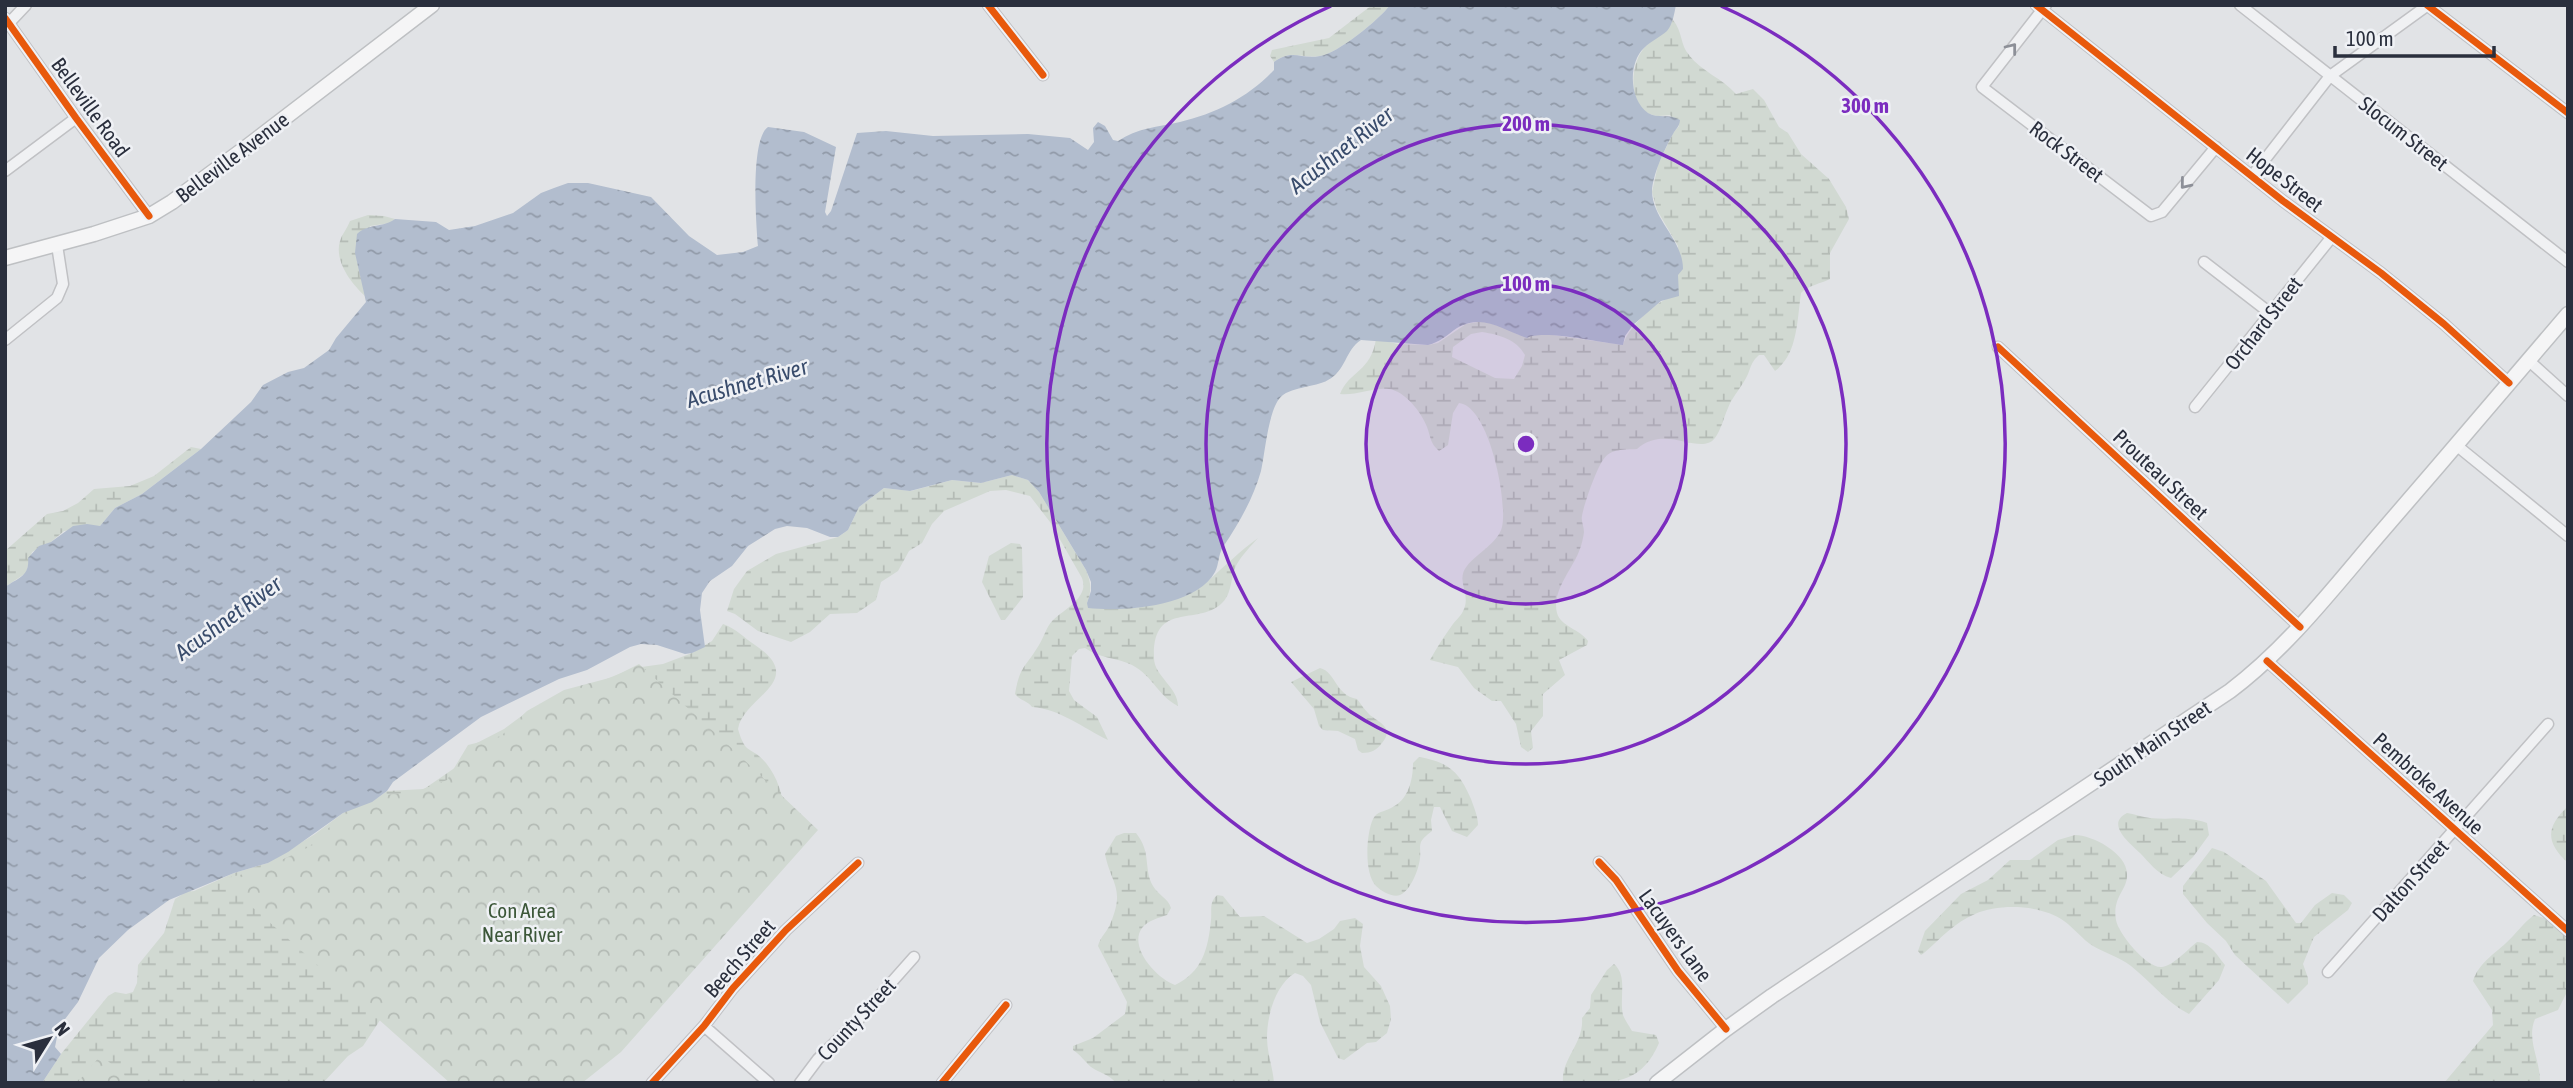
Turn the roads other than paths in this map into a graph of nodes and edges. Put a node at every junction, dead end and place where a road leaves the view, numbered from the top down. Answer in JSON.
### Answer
{"nodes":[{"id":1,"x":26,"y":5,"type":"edge"},
{"id":2,"x":432,"y":5,"type":"edge"},
{"id":3,"x":988,"y":5,"type":"edge"},
{"id":4,"x":2239,"y":5,"type":"edge"},
{"id":5,"x":2428,"y":5,"type":"edge"},
{"id":6,"x":2042,"y":7,"type":"edge"},
{"id":7,"x":7,"y":20,"type":"edge"},
{"id":8,"x":1042,"y":75,"type":"dead end"},
{"id":9,"x":2330,"y":76,"type":"junction"},
{"id":10,"x":2568,"y":113,"type":"edge"},
{"id":11,"x":76,"y":118,"type":"junction"},
{"id":12,"x":2216,"y":147,"type":"junction"},
{"id":13,"x":5,"y":171,"type":"edge"},
{"id":14,"x":2252,"y":176,"type":"junction"},
{"id":15,"x":149,"y":216,"type":"junction"},
{"id":16,"x":2331,"y":238,"type":"junction"},
{"id":17,"x":57,"y":245,"type":"junction"},
{"id":18,"x":5,"y":258,"type":"edge"},
{"id":19,"x":2204,"y":262,"type":"dead end"},
{"id":20,"x":2568,"y":262,"type":"edge"},
{"id":21,"x":2270,"y":313,"type":"junction"},
{"id":22,"x":2568,"y":314,"type":"edge"},
{"id":23,"x":5,"y":340,"type":"edge"},
{"id":24,"x":1998,"y":347,"type":"dead end"},
{"id":25,"x":2528,"y":360,"type":"junction"},
{"id":26,"x":2509,"y":383,"type":"junction"},
{"id":27,"x":2568,"y":396,"type":"edge"},
{"id":28,"x":2195,"y":407,"type":"dead end"},
{"id":29,"x":2456,"y":445,"type":"junction"},
{"id":30,"x":2568,"y":537,"type":"edge"},
{"id":31,"x":2300,"y":627,"type":"junction"},
{"id":32,"x":2267,"y":661,"type":"junction"},
{"id":33,"x":2548,"y":724,"type":"dead end"},
{"id":34,"x":2455,"y":830,"type":"junction"},
{"id":35,"x":1599,"y":862,"type":"dead end"},
{"id":36,"x":858,"y":863,"type":"dead end"},
{"id":37,"x":2568,"y":931,"type":"edge"},
{"id":38,"x":914,"y":957,"type":"dead end"},
{"id":39,"x":2328,"y":972,"type":"dead end"},
{"id":40,"x":1006,"y":1005,"type":"dead end"},
{"id":41,"x":704,"y":1026,"type":"junction"},
{"id":42,"x":1726,"y":1029,"type":"junction"},
{"id":43,"x":652,"y":1083,"type":"edge"},
{"id":44,"x":769,"y":1083,"type":"edge"},
{"id":45,"x":800,"y":1083,"type":"edge"},
{"id":46,"x":942,"y":1083,"type":"edge"},
{"id":47,"x":1657,"y":1083,"type":"edge"}],
"edges":[{"from":1,"to":7,"type":"street"},
{"from":2,"to":15,"type":"main road","name":"Belleville Avenue"},
{"from":3,"to":8,"type":"street"},
{"from":4,"to":9,"type":"street","name":"Slocum Street"},
{"from":5,"to":9,"type":"street"},
{"from":5,"to":10,"type":"street"},
{"from":6,"to":12,"type":"street","name":"Hope Street"},
{"from":12,"to":6,"type":"street","name":"Rock Street","one_way":true},
{"from":7,"to":11,"type":"street","name":"Belleville Road"},
{"from":9,"to":14,"type":"street"},
{"from":9,"to":20,"type":"street","name":"Slocum Street"},
{"from":11,"to":13,"type":"street"},
{"from":11,"to":15,"type":"street","name":"Belleville Road"},
{"from":12,"to":14,"type":"street","name":"Hope Street"},
{"from":14,"to":16,"type":"street","name":"Hope Street"},
{"from":15,"to":17,"type":"main road","name":"Belleville Avenue"},
{"from":16,"to":21,"type":"street","name":"Orchard Street"},
{"from":16,"to":26,"type":"street","name":"Hope Street"},
{"from":17,"to":18,"type":"main road","name":"Belleville Avenue"},
{"from":17,"to":23,"type":"street"},
{"from":19,"to":21,"type":"street"},
{"from":21,"to":28,"type":"street","name":"Orchard Street"},
{"from":22,"to":25,"type":"main road","name":"South Main Street"},
{"from":24,"to":31,"type":"street","name":"Prouteau Street"},
{"from":25,"to":26,"type":"main road","name":"South Main Street"},
{"from":25,"to":27,"type":"street"},
{"from":26,"to":29,"type":"main road","name":"South Main Street"},
{"from":29,"to":30,"type":"street"},
{"from":29,"to":31,"type":"main road","name":"South Main Street"},
{"from":31,"to":32,"type":"main road","name":"South Main Street"},
{"from":32,"to":34,"type":"street","name":"Pembroke Avenue"},
{"from":32,"to":42,"type":"main road","name":"South Main Street"},
{"from":33,"to":34,"type":"street","name":"Dalton Street"},
{"from":34,"to":37,"type":"street","name":"Pembroke Avenue"},
{"from":34,"to":39,"type":"street","name":"Dalton Street"},
{"from":35,"to":42,"type":"street","name":"Lacuyers Lane"},
{"from":36,"to":41,"type":"street","name":"Beech Street"},
{"from":38,"to":45,"type":"street","name":"County Street"},
{"from":40,"to":46,"type":"street"},
{"from":41,"to":43,"type":"street","name":"Beech Street"},
{"from":41,"to":44,"type":"street"},
{"from":42,"to":47,"type":"main road","name":"South Main Street"}]}
